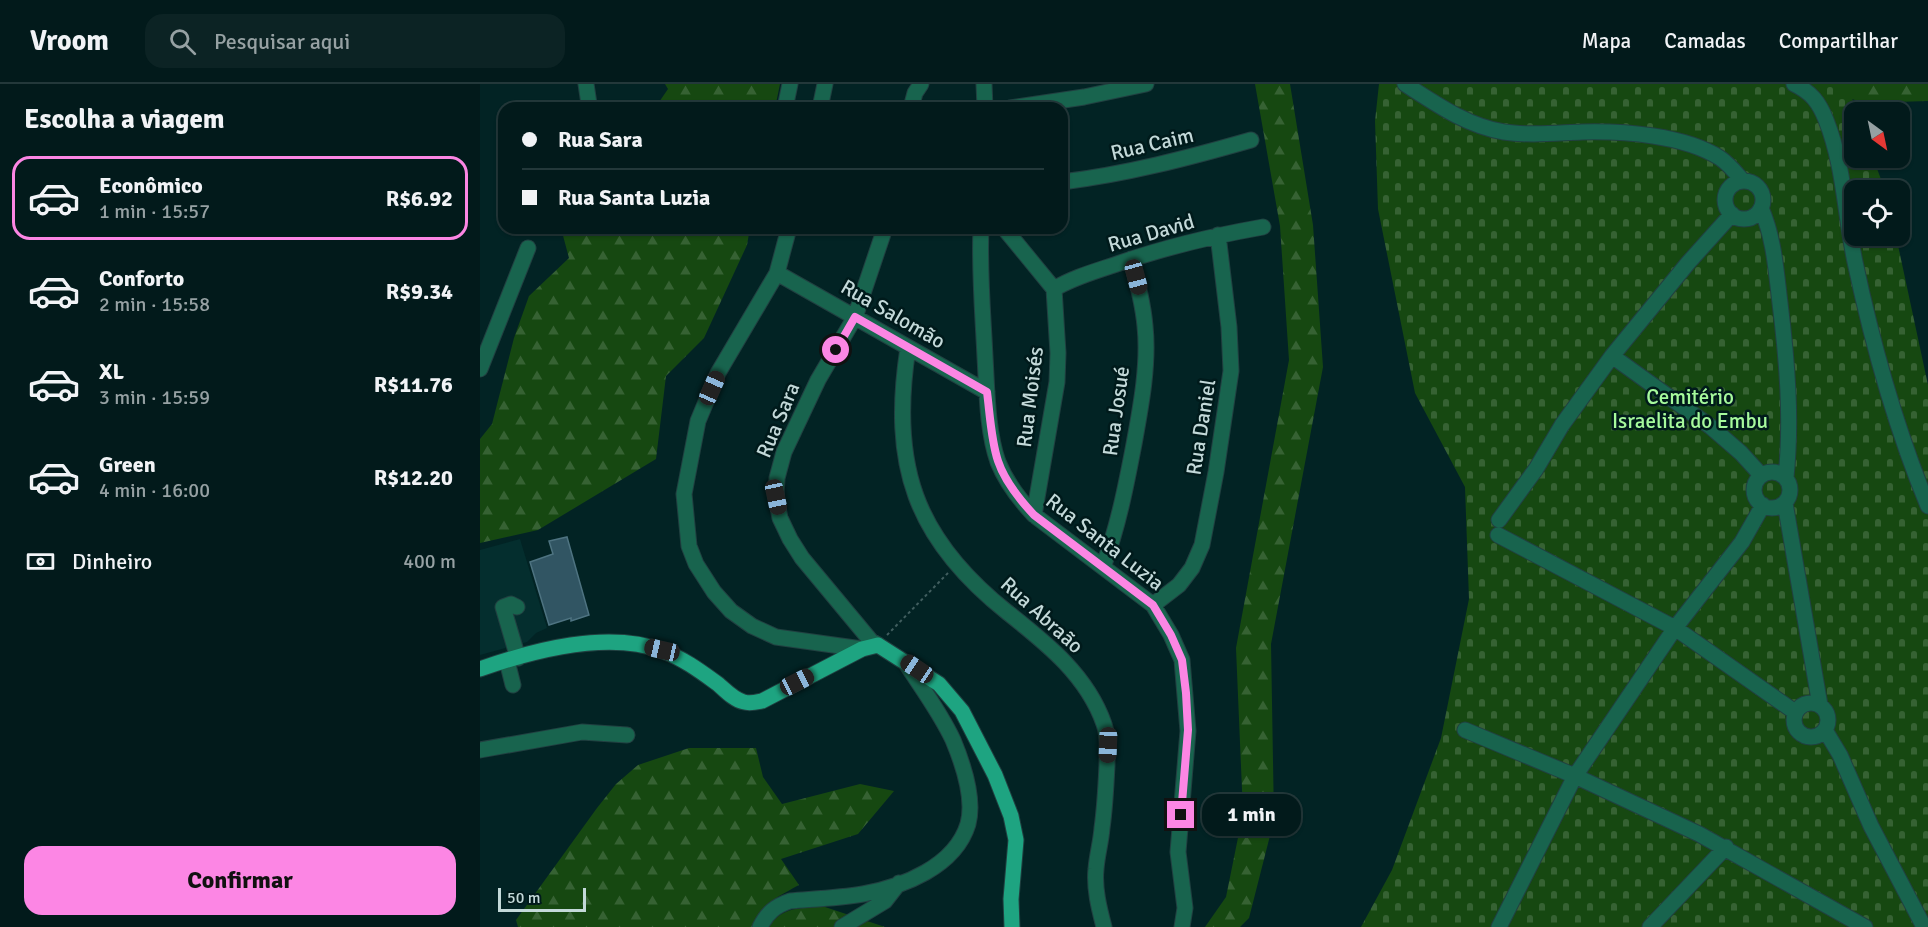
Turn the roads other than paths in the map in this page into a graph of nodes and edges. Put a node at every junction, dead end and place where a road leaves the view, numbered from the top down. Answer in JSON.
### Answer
{"nodes":[{"id":1,"x":586,"y":84,"type":"edge"},
{"id":2,"x":790,"y":84,"type":"edge"},
{"id":3,"x":825,"y":84,"type":"edge"},
{"id":4,"x":921,"y":84,"type":"edge"},
{"id":5,"x":984,"y":84,"type":"edge"},
{"id":6,"x":1146,"y":84,"type":"edge"},
{"id":7,"x":1405,"y":84,"type":"edge"},
{"id":8,"x":1794,"y":84,"type":"edge"},
{"id":9,"x":589,"y":102,"type":"edge"},
{"id":10,"x":786,"y":102,"type":"edge"},
{"id":11,"x":821,"y":102,"type":"edge"},
{"id":12,"x":913,"y":102,"type":"edge"},
{"id":13,"x":985,"y":102,"type":"edge"},
{"id":14,"x":1050,"y":102,"type":"edge"},
{"id":15,"x":1251,"y":140,"type":"dead end"},
{"id":16,"x":1068,"y":181,"type":"edge"},
{"id":17,"x":1743,"y":181,"type":"junction"},
{"id":18,"x":1761,"y":208,"type":"junction"},
{"id":19,"x":1732,"y":214,"type":"junction"},
{"id":20,"x":1263,"y":227,"type":"dead end"},
{"id":21,"x":787,"y":234,"type":"edge"},
{"id":22,"x":883,"y":234,"type":"edge"},
{"id":23,"x":981,"y":234,"type":"edge"},
{"id":24,"x":1009,"y":234,"type":"edge"},
{"id":25,"x":1218,"y":235,"type":"junction"},
{"id":26,"x":528,"y":249,"type":"dead end"},
{"id":27,"x":1131,"y":259,"type":"junction"},
{"id":28,"x":777,"y":273,"type":"junction"},
{"id":29,"x":1054,"y":289,"type":"junction"},
{"id":30,"x":855,"y":317,"type":"junction"},
{"id":31,"x":908,"y":348,"type":"junction"},
{"id":32,"x":1612,"y":356,"type":"junction"},
{"id":33,"x":480,"y":369,"type":"edge"},
{"id":34,"x":987,"y":392,"type":"junction"},
{"id":35,"x":1761,"y":476,"type":"junction"},
{"id":36,"x":1786,"y":477,"type":"junction"},
{"id":37,"x":1785,"y":503,"type":"junction"},
{"id":38,"x":1763,"y":505,"type":"junction"},
{"id":39,"x":1928,"y":506,"type":"edge"},
{"id":40,"x":1034,"y":515,"type":"junction"},
{"id":41,"x":1102,"y":567,"type":"junction"},
{"id":42,"x":1153,"y":605,"type":"junction"},
{"id":43,"x":517,"y":607,"type":"dead end"},
{"id":44,"x":1675,"y":628,"type":"junction"},
{"id":45,"x":878,"y":645,"type":"junction"},
{"id":46,"x":862,"y":649,"type":"junction"},
{"id":47,"x":513,"y":659,"type":"junction"},
{"id":48,"x":903,"y":659,"type":"junction"},
{"id":49,"x":480,"y":669,"type":"edge"},
{"id":50,"x":513,"y":685,"type":"dead end"},
{"id":51,"x":1820,"y":705,"type":"junction"},
{"id":52,"x":1795,"y":712,"type":"junction"},
{"id":53,"x":1465,"y":730,"type":"dead end"},
{"id":54,"x":1825,"y":730,"type":"junction"},
{"id":55,"x":627,"y":735,"type":"dead end"},
{"id":56,"x":480,"y":750,"type":"edge"},
{"id":57,"x":1575,"y":776,"type":"junction"},
{"id":58,"x":1726,"y":847,"type":"junction"},
{"id":59,"x":899,"y":883,"type":"junction"},
{"id":60,"x":760,"y":927,"type":"edge"},
{"id":61,"x":842,"y":927,"type":"edge"},
{"id":62,"x":1012,"y":927,"type":"edge"},
{"id":63,"x":1104,"y":927,"type":"edge"},
{"id":64,"x":1182,"y":927,"type":"edge"},
{"id":65,"x":1499,"y":927,"type":"edge"},
{"id":66,"x":1650,"y":927,"type":"edge"},
{"id":67,"x":1865,"y":927,"type":"edge"},
{"id":68,"x":1924,"y":927,"type":"edge"}],
"edges":[{"from":1,"to":9,"type":"street"},
{"from":2,"to":10,"type":"street"},
{"from":3,"to":11,"type":"street"},
{"from":4,"to":12,"type":"street"},
{"from":5,"to":13,"type":"street"},
{"from":6,"to":14,"type":"street"},
{"from":7,"to":17,"type":"street"},
{"from":8,"to":39,"type":"street"},
{"from":15,"to":16,"type":"street","name":"Rua Caim"},
{"from":17,"to":18,"type":"street"},
{"from":17,"to":19,"type":"street"},
{"from":18,"to":19,"type":"street"},
{"from":18,"to":36,"type":"street"},
{"from":19,"to":32,"type":"street"},
{"from":20,"to":25,"type":"street","name":"Rua David"},
{"from":21,"to":28,"type":"street"},
{"from":22,"to":30,"type":"street","name":"Rua Sara"},
{"from":23,"to":34,"type":"street","name":"Rua Santa Luzia"},
{"from":24,"to":29,"type":"street"},
{"from":25,"to":27,"type":"street","name":"Rua David"},
{"from":25,"to":42,"type":"street","name":"Rua Daniel"},
{"from":26,"to":33,"type":"street"},
{"from":27,"to":29,"type":"street","name":"Rua David"},
{"from":27,"to":41,"type":"street","name":"Rua Josué"},
{"from":28,"to":30,"type":"street","name":"Rua Salomão"},
{"from":28,"to":46,"type":"street"},
{"from":29,"to":40,"type":"street","name":"Rua Moisés"},
{"from":30,"to":31,"type":"street","name":"Rua Salomão"},
{"from":30,"to":45,"type":"street","name":"Rua Sara"},
{"from":31,"to":34,"type":"street","name":"Rua Salomão"},
{"from":31,"to":63,"type":"street","name":"Rua Abraão"},
{"from":32,"to":35,"type":"street"},
{"from":32,"to":44,"type":"street"},
{"from":34,"to":40,"type":"street","name":"Rua Santa Luzia"},
{"from":35,"to":36,"type":"street"},
{"from":35,"to":38,"type":"street"},
{"from":36,"to":37,"type":"street"},
{"from":37,"to":38,"type":"street"},
{"from":37,"to":51,"type":"street"},
{"from":38,"to":44,"type":"street"},
{"from":40,"to":41,"type":"street","name":"Rua Santa Luzia"},
{"from":41,"to":42,"type":"street","name":"Rua Santa Luzia"},
{"from":42,"to":64,"type":"street","name":"Rua Santa Luzia"},
{"from":43,"to":47,"type":"street"},
{"from":44,"to":52,"type":"street"},
{"from":44,"to":57,"type":"street"},
{"from":45,"to":46,"type":"main road"},
{"from":45,"to":48,"type":"main road"},
{"from":46,"to":47,"type":"main road"},
{"from":47,"to":49,"type":"main road"},
{"from":47,"to":50,"type":"street"},
{"from":48,"to":59,"type":"street"},
{"from":48,"to":62,"type":"main road"},
{"from":51,"to":52,"type":"street"},
{"from":51,"to":54,"type":"street"},
{"from":52,"to":54,"type":"street"},
{"from":53,"to":57,"type":"street"},
{"from":54,"to":68,"type":"street"},
{"from":55,"to":56,"type":"street"},
{"from":57,"to":58,"type":"street"},
{"from":57,"to":65,"type":"street"},
{"from":58,"to":66,"type":"street"},
{"from":58,"to":67,"type":"street"},
{"from":59,"to":60,"type":"street"},
{"from":59,"to":61,"type":"street"}]}
